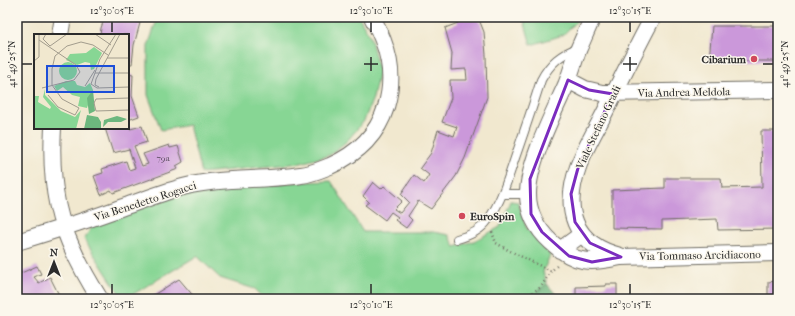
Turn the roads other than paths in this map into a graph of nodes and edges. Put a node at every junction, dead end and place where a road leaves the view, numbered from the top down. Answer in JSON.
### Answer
{"nodes":[{"id":1,"x":63,"y":17,"type":"edge"},
{"id":2,"x":372,"y":17,"type":"edge"},
{"id":3,"x":593,"y":17,"type":"edge"},
{"id":4,"x":652,"y":17,"type":"edge"},
{"id":5,"x":60,"y":34,"type":"edge"},
{"id":6,"x":579,"y":48,"type":"junction"},
{"id":7,"x":568,"y":80,"type":"junction"},
{"id":8,"x":778,"y":90,"type":"edge"},
{"id":9,"x":613,"y":94,"type":"junction"},
{"id":10,"x":53,"y":129,"type":"edge"},
{"id":11,"x":502,"y":194,"type":"junction"},
{"id":12,"x":528,"y":194,"type":"junction"},
{"id":13,"x":64,"y":228,"type":"junction"},
{"id":14,"x":582,"y":234,"type":"junction"},
{"id":15,"x":458,"y":239,"type":"dead end"},
{"id":16,"x":17,"y":242,"type":"edge"},
{"id":17,"x":564,"y":253,"type":"junction"},
{"id":18,"x":778,"y":253,"type":"edge"},
{"id":19,"x":621,"y":257,"type":"junction"},
{"id":20,"x":100,"y":299,"type":"edge"}],
"edges":[{"from":1,"to":5,"type":"street"},
{"from":2,"to":13,"type":"street","name":"Via Benedetto Rogacci"},
{"from":3,"to":6,"type":"street"},
{"from":4,"to":9,"type":"street","name":"Viale Stefano Gradi"},
{"from":6,"to":7,"type":"street"},
{"from":6,"to":11,"type":"lane"},
{"from":7,"to":9,"type":"street","name":"Via Andrea Meldola"},
{"from":7,"to":12,"type":"street"},
{"from":8,"to":9,"type":"street","name":"Via Andrea Meldola"},
{"from":9,"to":14,"type":"street","name":"Viale Stefano Gradi"},
{"from":10,"to":13,"type":"street"},
{"from":11,"to":12,"type":"lane"},
{"from":11,"to":15,"type":"lane"},
{"from":12,"to":17,"type":"street"},
{"from":13,"to":16,"type":"street","name":"Via Benedetto Rogacci"},
{"from":13,"to":20,"type":"street"},
{"from":14,"to":17,"type":"street"},
{"from":14,"to":19,"type":"street","name":"Viale Stefano Gradi"},
{"from":17,"to":19,"type":"street"},
{"from":18,"to":19,"type":"street","name":"Via Tommaso Arcidiacono"}]}
